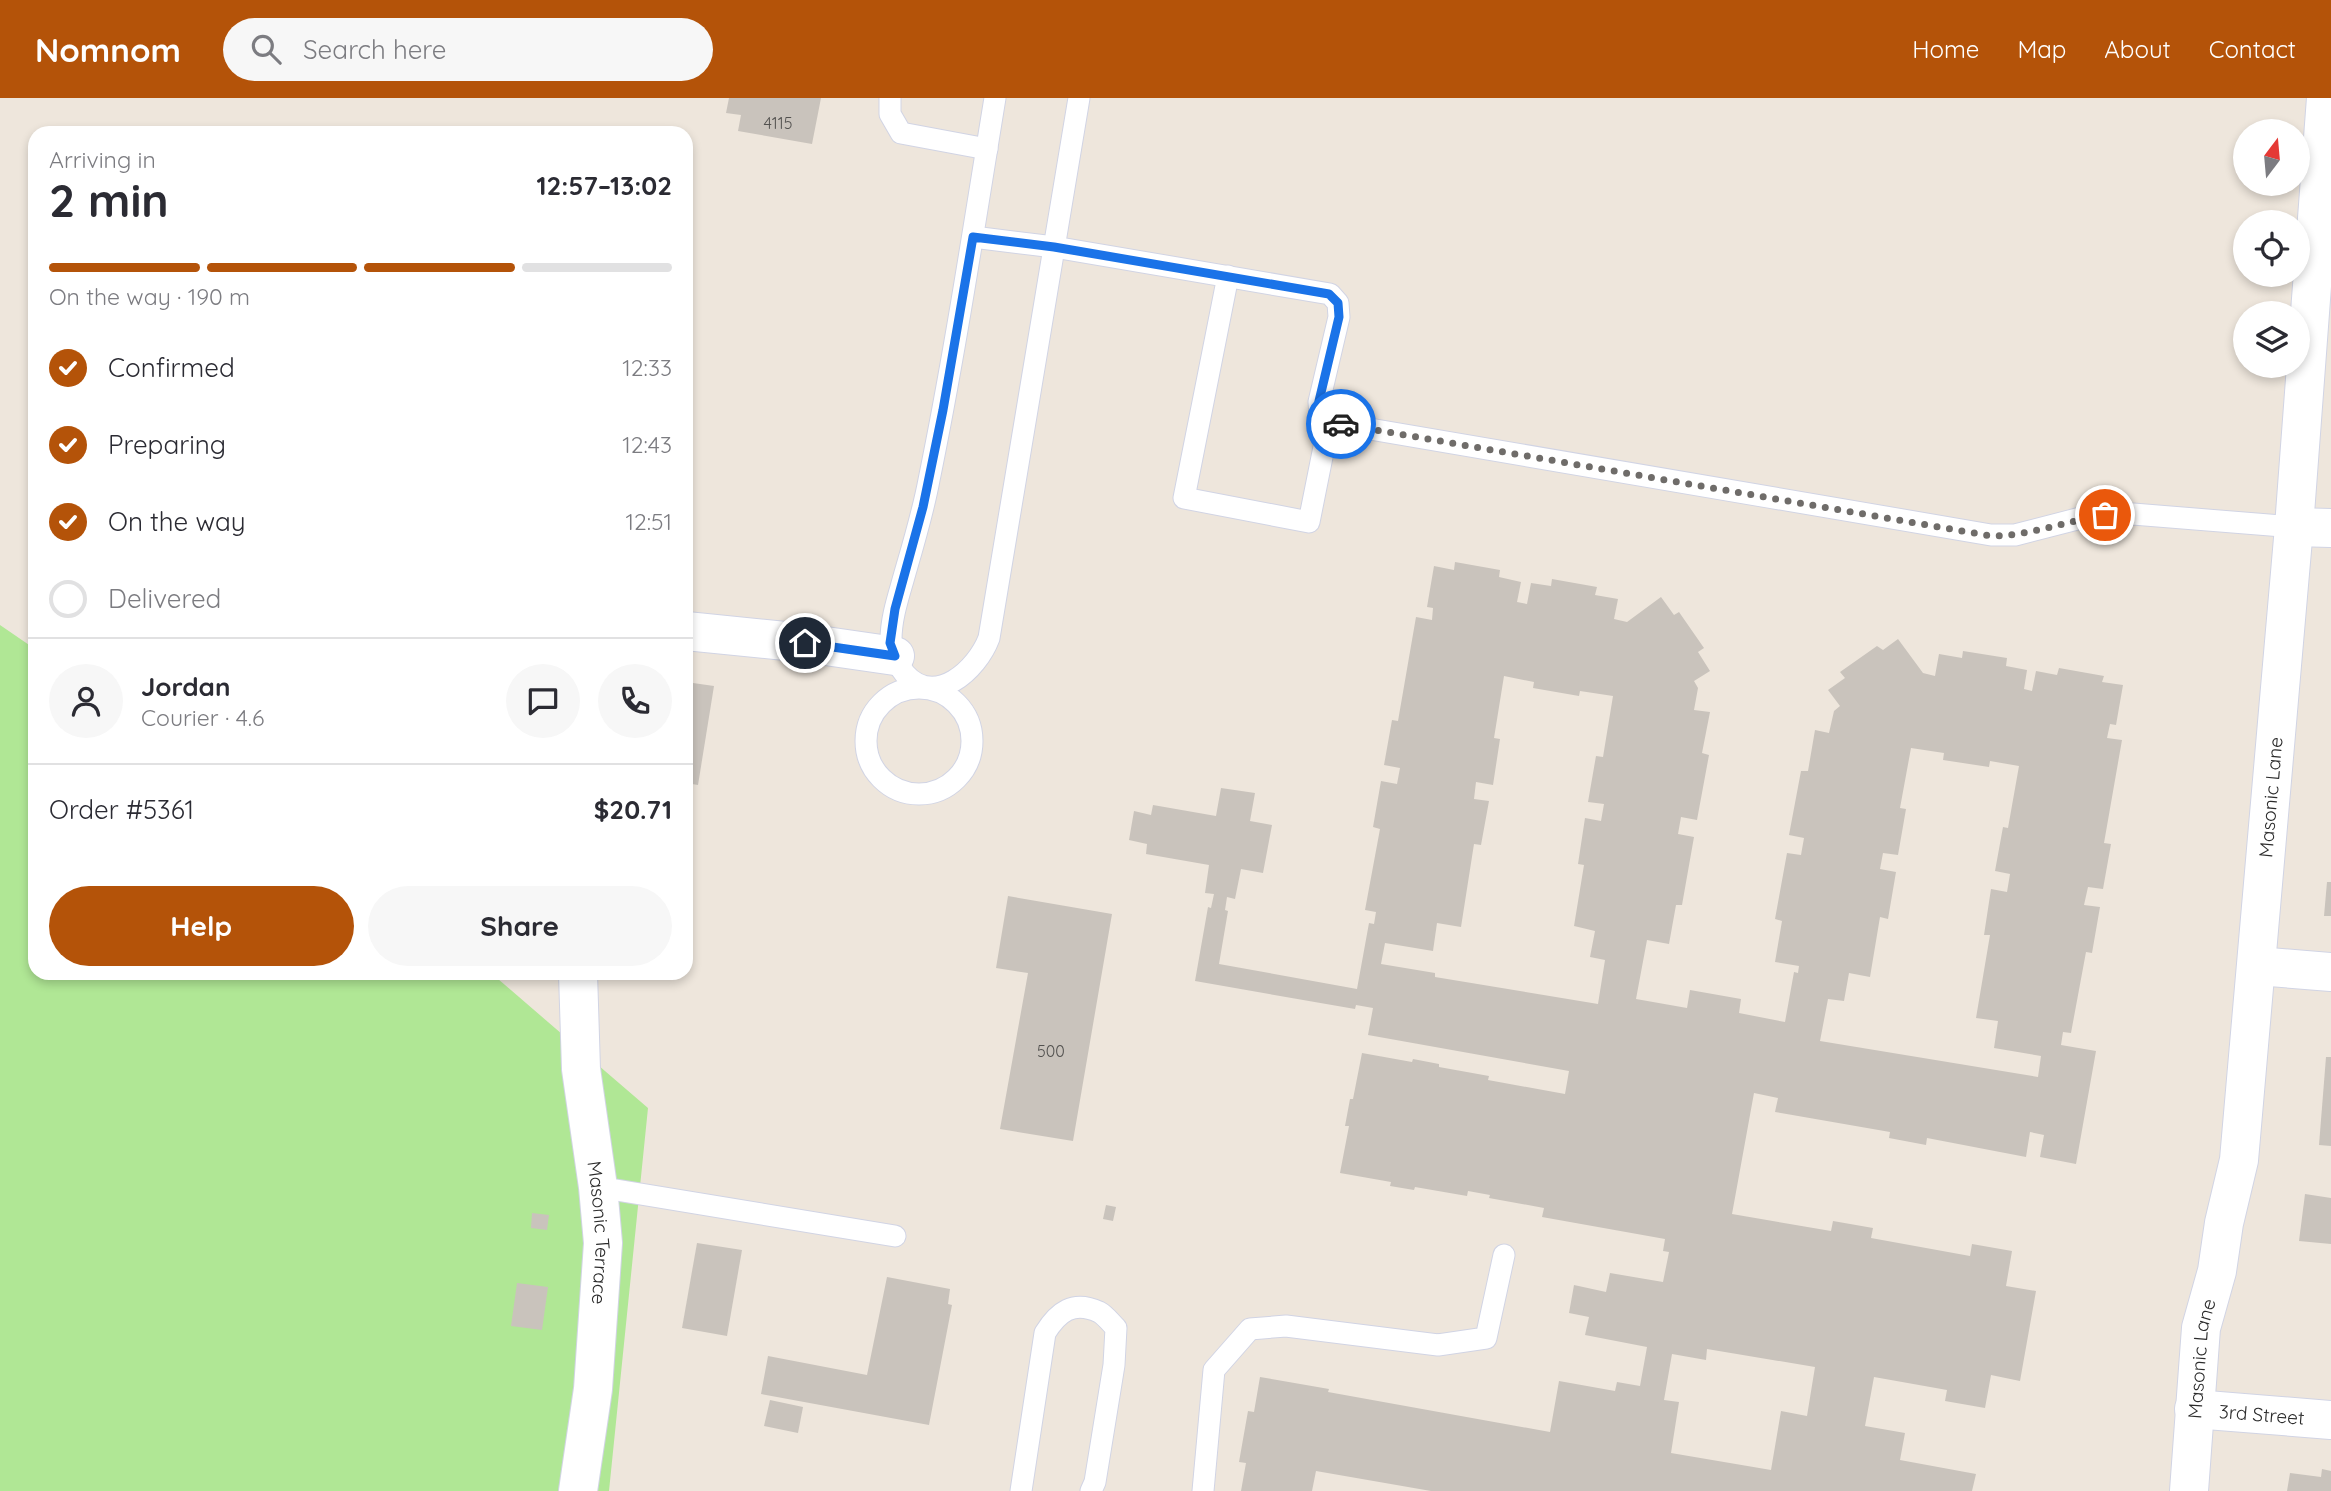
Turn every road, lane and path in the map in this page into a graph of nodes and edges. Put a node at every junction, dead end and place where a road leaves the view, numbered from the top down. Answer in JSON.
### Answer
{"nodes":[{"id":1,"x":890,"y":98,"type":"edge"},
{"id":2,"x":995,"y":98,"type":"edge"},
{"id":3,"x":1079,"y":98,"type":"edge"},
{"id":4,"x":2326,"y":98,"type":"edge"},
{"id":5,"x":987,"y":149,"type":"junction"},
{"id":6,"x":973,"y":237,"type":"junction"},
{"id":7,"x":1054,"y":247,"type":"junction"},
{"id":8,"x":1228,"y":276,"type":"junction"},
{"id":9,"x":1329,"y":422,"type":"junction"},
{"id":10,"x":2294,"y":527,"type":"junction"},
{"id":11,"x":2331,"y":528,"type":"edge"},
{"id":12,"x":693,"y":632,"type":"edge"},
{"id":13,"x":895,"y":656,"type":"junction"},
{"id":14,"x":928,"y":688,"type":"junction"},
{"id":15,"x":2257,"y":966,"type":"junction"},
{"id":16,"x":2331,"y":972,"type":"edge"},
{"id":17,"x":578,"y":980,"type":"edge"},
{"id":18,"x":598,"y":1187,"type":"junction"},
{"id":19,"x":895,"y":1236,"type":"dead end"},
{"id":20,"x":1504,"y":1255,"type":"dead end"},
{"id":21,"x":2194,"y":1409,"type":"junction"},
{"id":22,"x":2331,"y":1420,"type":"edge"},
{"id":23,"x":578,"y":1491,"type":"edge"},
{"id":24,"x":1021,"y":1491,"type":"edge"},
{"id":25,"x":1091,"y":1491,"type":"edge"},
{"id":26,"x":1203,"y":1491,"type":"edge"},
{"id":27,"x":2189,"y":1491,"type":"edge"}],
"edges":[{"from":1,"to":5,"type":"lane"},
{"from":2,"to":5,"type":"lane"},
{"from":3,"to":7,"type":"lane"},
{"from":4,"to":10,"type":"main road","name":"Masonic Lane"},
{"from":5,"to":6,"type":"lane"},
{"from":6,"to":7,"type":"lane"},
{"from":6,"to":13,"type":"lane"},
{"from":7,"to":8,"type":"lane"},
{"from":7,"to":14,"type":"lane"},
{"from":8,"to":9,"type":"lane"},
{"from":8,"to":9,"type":"lane"},
{"from":9,"to":10,"type":"lane"},
{"from":10,"to":11,"type":"main road"},
{"from":10,"to":15,"type":"main road","name":"Masonic Lane"},
{"from":12,"to":13,"type":"main road"},
{"from":13,"to":14,"type":"lane"},
{"from":14,"to":14,"type":"lane"},
{"from":15,"to":16,"type":"main road"},
{"from":15,"to":21,"type":"main road","name":"Masonic Lane"},
{"from":17,"to":18,"type":"main road","name":"Masonic Terrace"},
{"from":18,"to":19,"type":"lane"},
{"from":18,"to":23,"type":"main road","name":"Masonic Terrace"},
{"from":20,"to":26,"type":"lane"},
{"from":21,"to":22,"type":"main road","name":"3rd Street"},
{"from":21,"to":27,"type":"main road","name":"Masonic Lane"},
{"from":24,"to":25,"type":"lane"}]}
